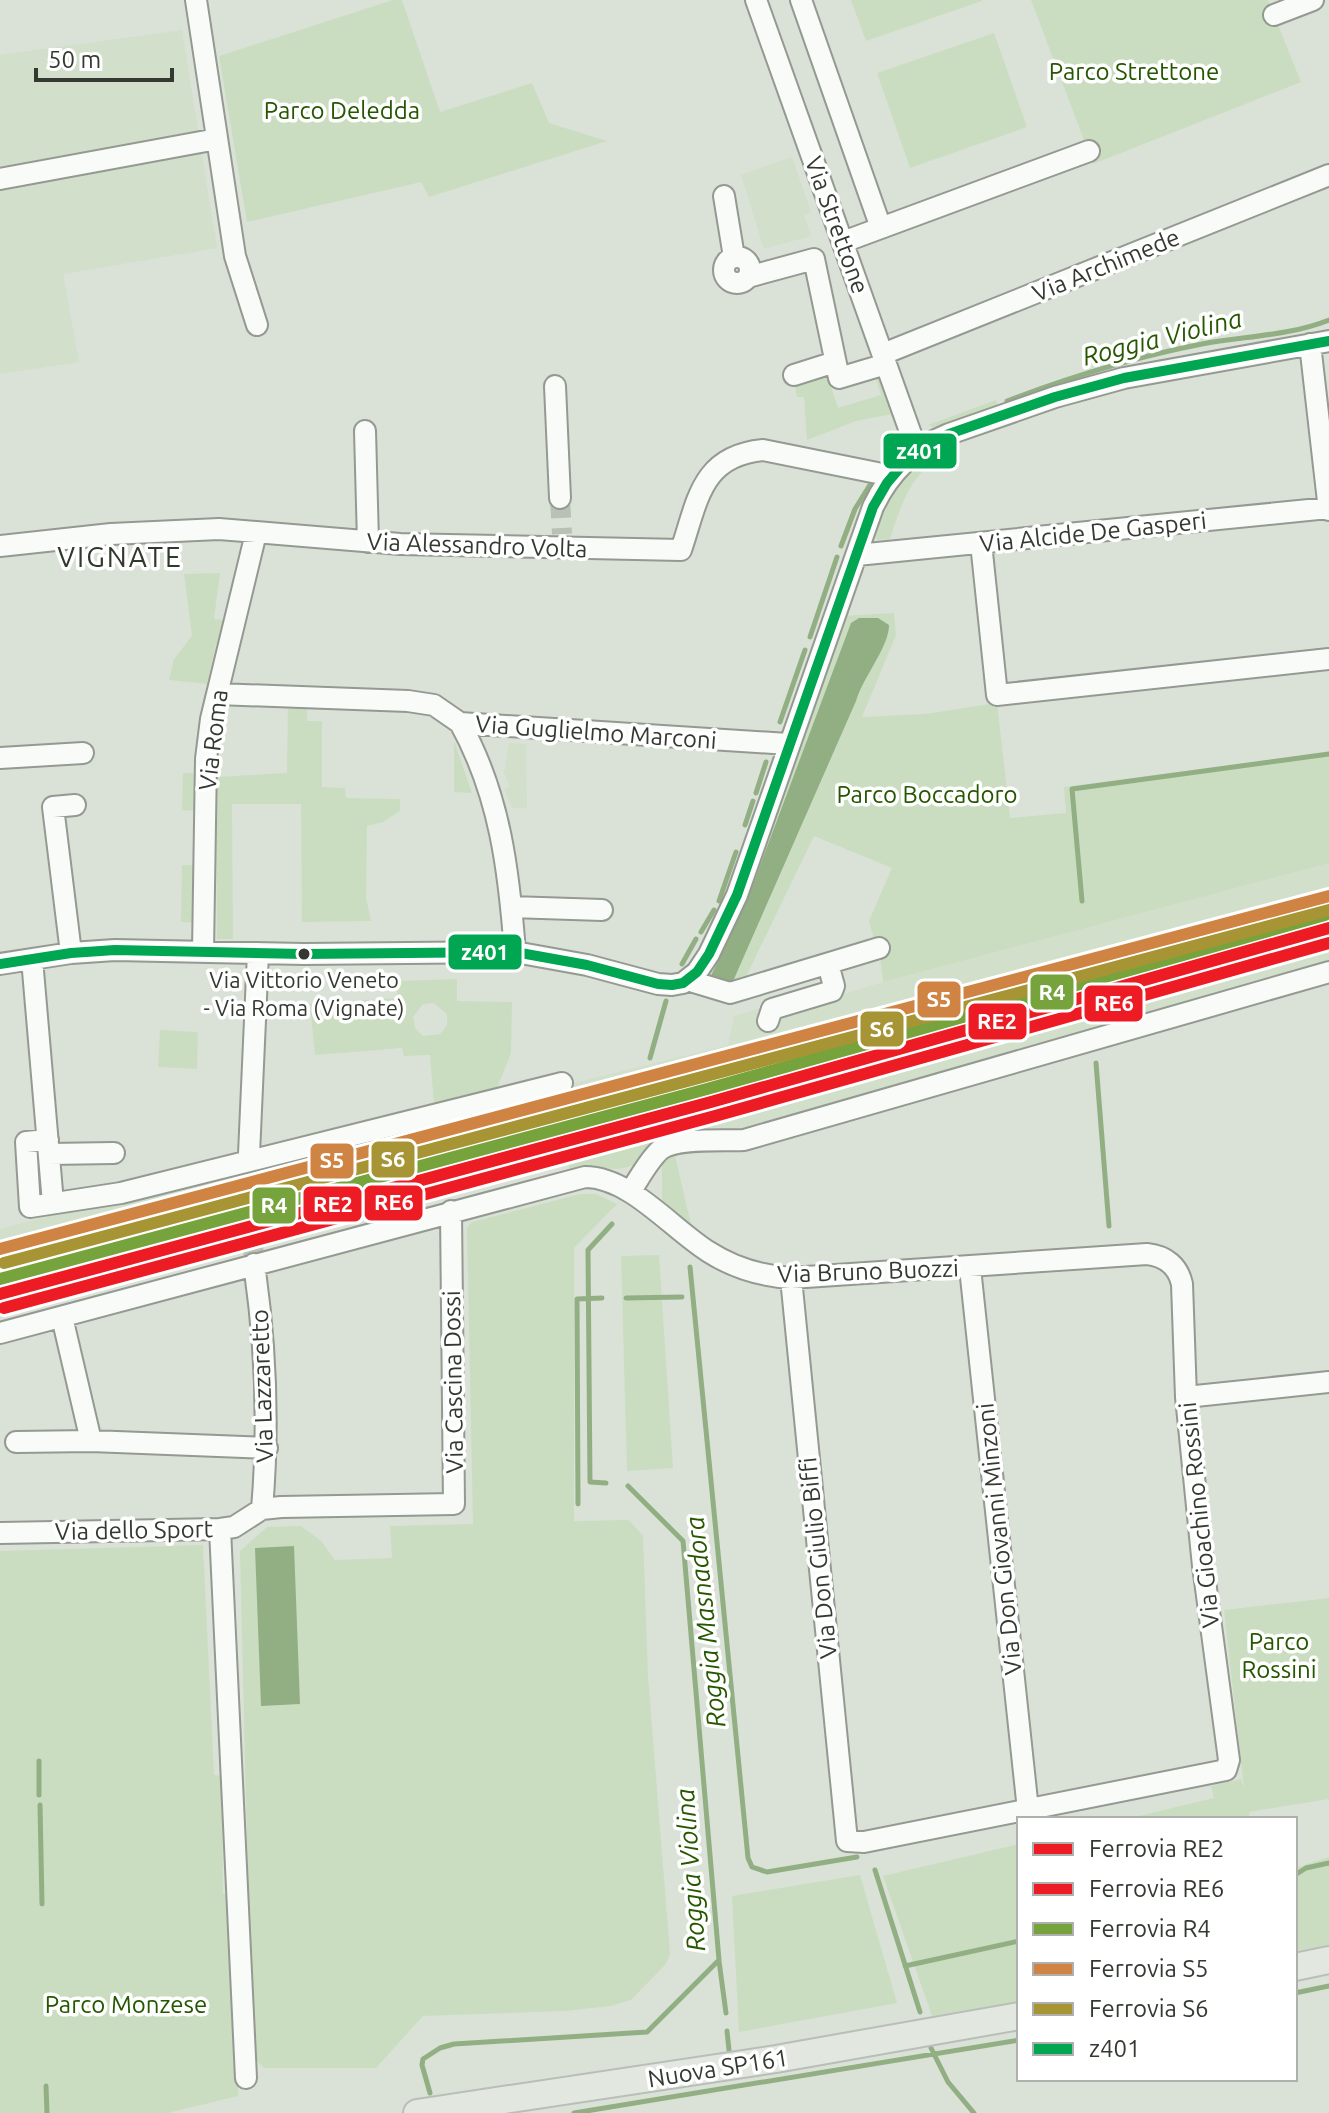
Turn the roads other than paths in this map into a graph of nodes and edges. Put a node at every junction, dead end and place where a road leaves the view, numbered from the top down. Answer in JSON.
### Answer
{"nodes":[{"id":1,"x":196,"y":0,"type":"edge"},
{"id":2,"x":756,"y":0,"type":"edge"},
{"id":3,"x":801,"y":0,"type":"edge"},
{"id":4,"x":1313,"y":0,"type":"edge"},
{"id":5,"x":1274,"y":15,"type":"dead end"},
{"id":6,"x":208,"y":140,"type":"junction"},
{"id":7,"x":1089,"y":151,"type":"dead end"},
{"id":8,"x":1329,"y":175,"type":"edge"},
{"id":9,"x":0,"y":179,"type":"edge"},
{"id":10,"x":724,"y":196,"type":"dead end"},
{"id":11,"x":881,"y":228,"type":"junction"},
{"id":12,"x":844,"y":246,"type":"junction"},
{"id":13,"x":814,"y":259,"type":"junction"},
{"id":14,"x":257,"y":325,"type":"dead end"},
{"id":15,"x":1319,"y":342,"type":"edge"},
{"id":16,"x":885,"y":359,"type":"junction"},
{"id":17,"x":835,"y":362,"type":"junction"},
{"id":18,"x":794,"y":375,"type":"dead end"},
{"id":19,"x":555,"y":386,"type":"dead end"},
{"id":20,"x":365,"y":431,"type":"dead end"},
{"id":21,"x":917,"y":451,"type":"junction"},
{"id":22,"x":892,"y":476,"type":"junction"},
{"id":23,"x":560,"y":498,"type":"tunnel mouth"},
{"id":24,"x":1329,"y":509,"type":"edge"},
{"id":25,"x":256,"y":533,"type":"junction"},
{"id":26,"x":368,"y":542,"type":"junction"},
{"id":27,"x":981,"y":543,"type":"junction"},
{"id":28,"x":0,"y":546,"type":"edge"},
{"id":29,"x":857,"y":555,"type":"junction"},
{"id":30,"x":1329,"y":659,"type":"edge"},
{"id":31,"x":217,"y":694,"type":"junction"},
{"id":32,"x":460,"y":723,"type":"junction"},
{"id":33,"x":788,"y":744,"type":"junction"},
{"id":34,"x":83,"y":753,"type":"dead end"},
{"id":35,"x":0,"y":758,"type":"edge"},
{"id":36,"x":75,"y":805,"type":"dead end"},
{"id":37,"x":511,"y":907,"type":"junction"},
{"id":38,"x":602,"y":910,"type":"dead end"},
{"id":39,"x":879,"y":948,"type":"dead end"},
{"id":40,"x":203,"y":952,"type":"junction"},
{"id":41,"x":515,"y":952,"type":"junction"},
{"id":42,"x":71,"y":953,"type":"junction"},
{"id":43,"x":258,"y":953,"type":"junction"},
{"id":44,"x":32,"y":959,"type":"junction"},
{"id":45,"x":0,"y":964,"type":"edge"},
{"id":46,"x":828,"y":964,"type":"junction"},
{"id":47,"x":1329,"y":972,"type":"edge"},
{"id":48,"x":687,"y":980,"type":"junction"},
{"id":49,"x":768,"y":1021,"type":"dead end"},
{"id":50,"x":562,"y":1083,"type":"dead end"},
{"id":51,"x":48,"y":1147,"type":"junction"},
{"id":52,"x":114,"y":1153,"type":"dead end"},
{"id":53,"x":249,"y":1154,"type":"tunnel mouth"},
{"id":54,"x":630,"y":1192,"type":"junction"},
{"id":55,"x":451,"y":1211,"type":"junction"},
{"id":56,"x":1172,"y":1263,"type":"joint"},
{"id":57,"x":254,"y":1264,"type":"junction"},
{"id":58,"x":970,"y":1268,"type":"junction"},
{"id":59,"x":791,"y":1278,"type":"junction"},
{"id":60,"x":62,"y":1317,"type":"junction"},
{"id":61,"x":0,"y":1333,"type":"edge"},
{"id":62,"x":1329,"y":1382,"type":"edge"},
{"id":63,"x":1186,"y":1397,"type":"junction"},
{"id":64,"x":91,"y":1441,"type":"junction"},
{"id":65,"x":16,"y":1442,"type":"dead end"},
{"id":66,"x":267,"y":1448,"type":"junction"},
{"id":67,"x":262,"y":1509,"type":"junction"},
{"id":68,"x":220,"y":1529,"type":"junction"},
{"id":69,"x":0,"y":1533,"type":"edge"},
{"id":70,"x":1028,"y":1810,"type":"junction"},
{"id":71,"x":1329,"y":1960,"type":"edge"},
{"id":72,"x":1297,"y":1967,"type":"edge"},
{"id":73,"x":1017,"y":2016,"type":"edge"},
{"id":74,"x":246,"y":2078,"type":"dead end"},
{"id":75,"x":417,"y":2113,"type":"edge"}],
"edges":[{"from":1,"to":6,"type":"street"},
{"from":2,"to":12,"type":"street","name":"Via Strettone"},
{"from":3,"to":11,"type":"street"},
{"from":4,"to":5,"type":"street"},
{"from":6,"to":9,"type":"street"},
{"from":6,"to":14,"type":"street"},
{"from":7,"to":11,"type":"street"},
{"from":8,"to":16,"type":"street","name":"Via Archimede"},
{"from":10,"to":13,"type":"street"},
{"from":11,"to":12,"type":"street"},
{"from":12,"to":13,"type":"street"},
{"from":12,"to":16,"type":"street","name":"Via Strettone"},
{"from":13,"to":17,"type":"street"},
{"from":15,"to":21,"type":"street"},
{"from":15,"to":24,"type":"street"},
{"from":16,"to":17,"type":"street","name":"Via Archimede"},
{"from":16,"to":21,"type":"street","name":"Via Strettone"},
{"from":17,"to":18,"type":"street"},
{"from":19,"to":23,"type":"street"},
{"from":20,"to":26,"type":"street"},
{"from":21,"to":22,"type":"street"},
{"from":22,"to":26,"type":"street","name":"Via Alessandro Volta"},
{"from":22,"to":29,"type":"street"},
{"from":24,"to":27,"type":"street","name":"Via Alcide De Gasperi"},
{"from":25,"to":26,"type":"street","name":"Via Alessandro Volta"},
{"from":25,"to":28,"type":"street","name":"Via Alessandro Volta"},
{"from":25,"to":31,"type":"street","name":"Via Roma"},
{"from":27,"to":29,"type":"street","name":"Via Alcide De Gasperi"},
{"from":27,"to":30,"type":"street"},
{"from":29,"to":33,"type":"street"},
{"from":31,"to":32,"type":"street","name":"Via Guglielmo Marconi"},
{"from":31,"to":40,"type":"street","name":"Via Roma"},
{"from":32,"to":33,"type":"street","name":"Via Guglielmo Marconi"},
{"from":32,"to":37,"type":"street"},
{"from":33,"to":48,"type":"street"},
{"from":34,"to":35,"type":"street"},
{"from":36,"to":42,"type":"street"},
{"from":37,"to":38,"type":"street"},
{"from":37,"to":41,"type":"street"},
{"from":39,"to":46,"type":"street"},
{"from":40,"to":42,"type":"street"},
{"from":40,"to":43,"type":"street"},
{"from":41,"to":43,"type":"street"},
{"from":41,"to":48,"type":"street"},
{"from":42,"to":44,"type":"street"},
{"from":43,"to":53,"type":"street"},
{"from":44,"to":45,"type":"street"},
{"from":44,"to":51,"type":"street"},
{"from":46,"to":48,"type":"street"},
{"from":46,"to":49,"type":"street"},
{"from":47,"to":54,"type":"street"},
{"from":50,"to":51,"type":"street"},
{"from":51,"to":52,"type":"street"},
{"from":54,"to":55,"type":"street","name":"Via Bruno Buozzi"},
{"from":54,"to":59,"type":"street","name":"Via Bruno Buozzi"},
{"from":55,"to":57,"type":"street","name":"Via Bruno Buozzi"},
{"from":55,"to":67,"type":"street","name":"Via Cascina Dossi"},
{"from":56,"to":58,"type":"street","name":"Via Bruno Buozzi"},
{"from":56,"to":63,"type":"street","name":"Via Gioachino Rossini"},
{"from":57,"to":60,"type":"street","name":"Via Bruno Buozzi"},
{"from":57,"to":66,"type":"street","name":"Via Lazzaretto"},
{"from":58,"to":59,"type":"street","name":"Via Bruno Buozzi"},
{"from":58,"to":70,"type":"street","name":"Via Don Giovanni Minzoni"},
{"from":59,"to":70,"type":"street","name":"Via Don Giulio Biffi"},
{"from":60,"to":61,"type":"street","name":"Via Bruno Buozzi"},
{"from":60,"to":64,"type":"street"},
{"from":62,"to":63,"type":"street"},
{"from":63,"to":70,"type":"street","name":"Via Gioachino Rossini"},
{"from":64,"to":65,"type":"street"},
{"from":64,"to":66,"type":"street"},
{"from":66,"to":67,"type":"street","name":"Via Lazzaretto"},
{"from":67,"to":68,"type":"street","name":"Via dello Sport"},
{"from":68,"to":69,"type":"street","name":"Via dello Sport"},
{"from":68,"to":74,"type":"street"},
{"from":71,"to":72,"type":"main road"},
{"from":73,"to":75,"type":"main road","name":"Nuova SP161"}]}
